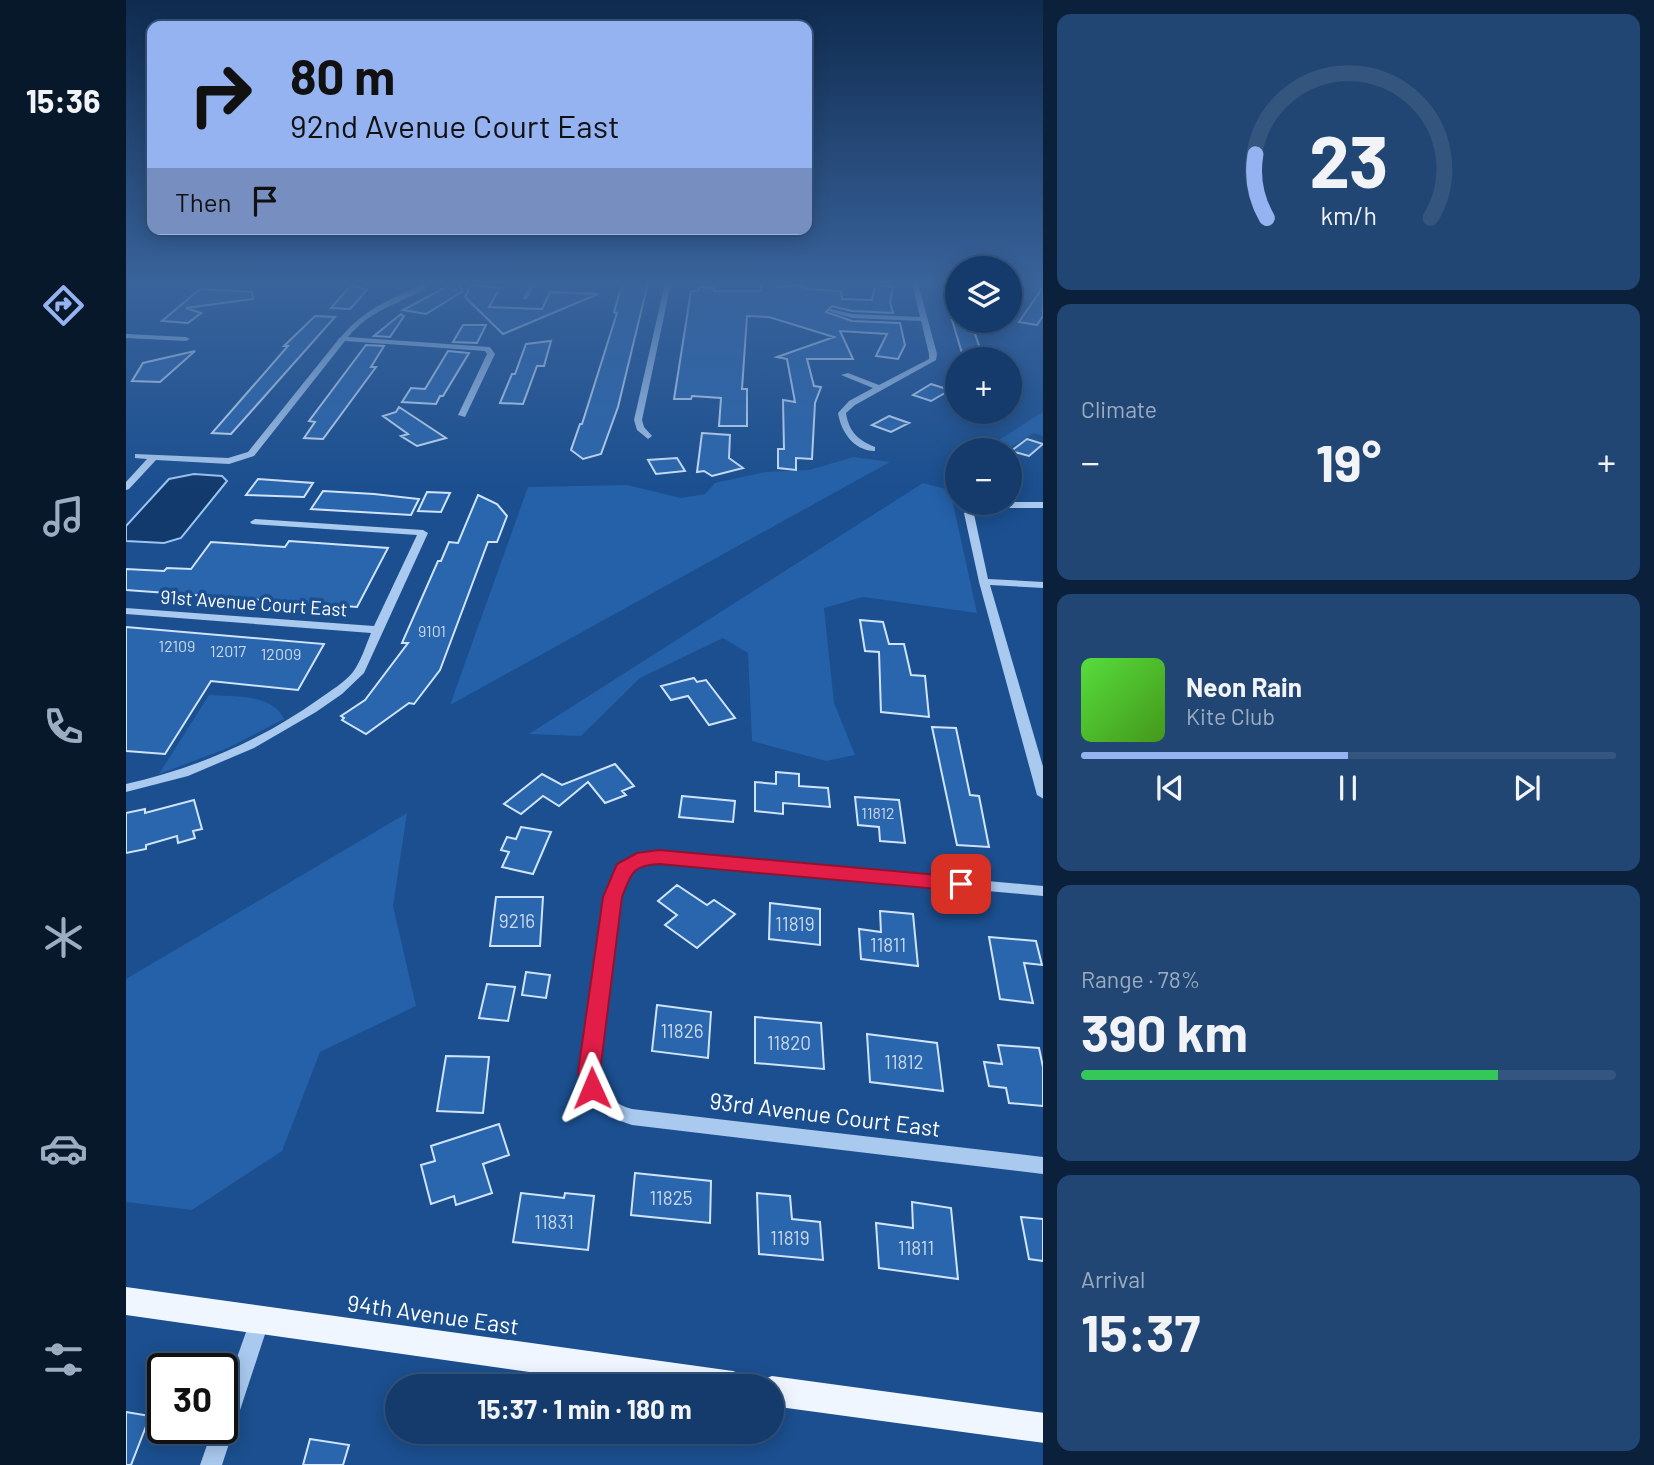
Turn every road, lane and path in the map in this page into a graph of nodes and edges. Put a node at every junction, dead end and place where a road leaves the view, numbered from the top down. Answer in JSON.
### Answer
{"nodes":[{"id":1,"x":331,"y":351,"type":"edge"},
{"id":2,"x":489,"y":351,"type":"edge"},
{"id":3,"x":653,"y":351,"type":"edge"},
{"id":4,"x":932,"y":351,"type":"edge"},
{"id":5,"x":845,"y":375,"type":"dead end"},
{"id":6,"x":879,"y":388,"type":"junction"},
{"id":7,"x":462,"y":415,"type":"dead end"},
{"id":8,"x":648,"y":436,"type":"dead end"},
{"id":9,"x":872,"y":449,"type":"dead end"},
{"id":10,"x":138,"y":456,"type":"dead end"},
{"id":11,"x":154,"y":457,"type":"junction"},
{"id":12,"x":126,"y":487,"type":"edge"},
{"id":13,"x":1043,"y":505,"type":"edge"},
{"id":14,"x":255,"y":522,"type":"dead end"},
{"id":15,"x":984,"y":582,"type":"junction"},
{"id":16,"x":1043,"y":585,"type":"edge"},
{"id":17,"x":126,"y":611,"type":"edge"},
{"id":18,"x":379,"y":629,"type":"junction"},
{"id":19,"x":126,"y":788,"type":"edge"},
{"id":20,"x":1043,"y":795,"type":"edge"},
{"id":21,"x":1043,"y":891,"type":"edge"},
{"id":22,"x":1043,"y":1166,"type":"edge"},
{"id":23,"x":126,"y":1301,"type":"edge"},
{"id":24,"x":259,"y":1322,"type":"junction"},
{"id":25,"x":644,"y":1374,"type":"edge"},
{"id":26,"x":784,"y":1393,"type":"edge"},
{"id":27,"x":1043,"y":1428,"type":"edge"},
{"id":28,"x":211,"y":1465,"type":"edge"}],
"edges":[{"from":1,"to":11,"type":"street"},
{"from":2,"to":7,"type":"street"},
{"from":3,"to":8,"type":"street"},
{"from":4,"to":6,"type":"street"},
{"from":5,"to":6,"type":"street"},
{"from":6,"to":9,"type":"street"},
{"from":10,"to":11,"type":"street"},
{"from":11,"to":12,"type":"street"},
{"from":13,"to":15,"type":"street"},
{"from":14,"to":18,"type":"street"},
{"from":15,"to":16,"type":"street"},
{"from":15,"to":20,"type":"street"},
{"from":17,"to":18,"type":"street","name":"91st Avenue Court East"},
{"from":18,"to":19,"type":"street"},
{"from":21,"to":22,"type":"street","name":"93rd Avenue Court East"},
{"from":23,"to":24,"type":"main road","name":"94th Avenue East"},
{"from":24,"to":25,"type":"main road","name":"94th Avenue East"},
{"from":24,"to":28,"type":"street"},
{"from":26,"to":27,"type":"main road"}]}
